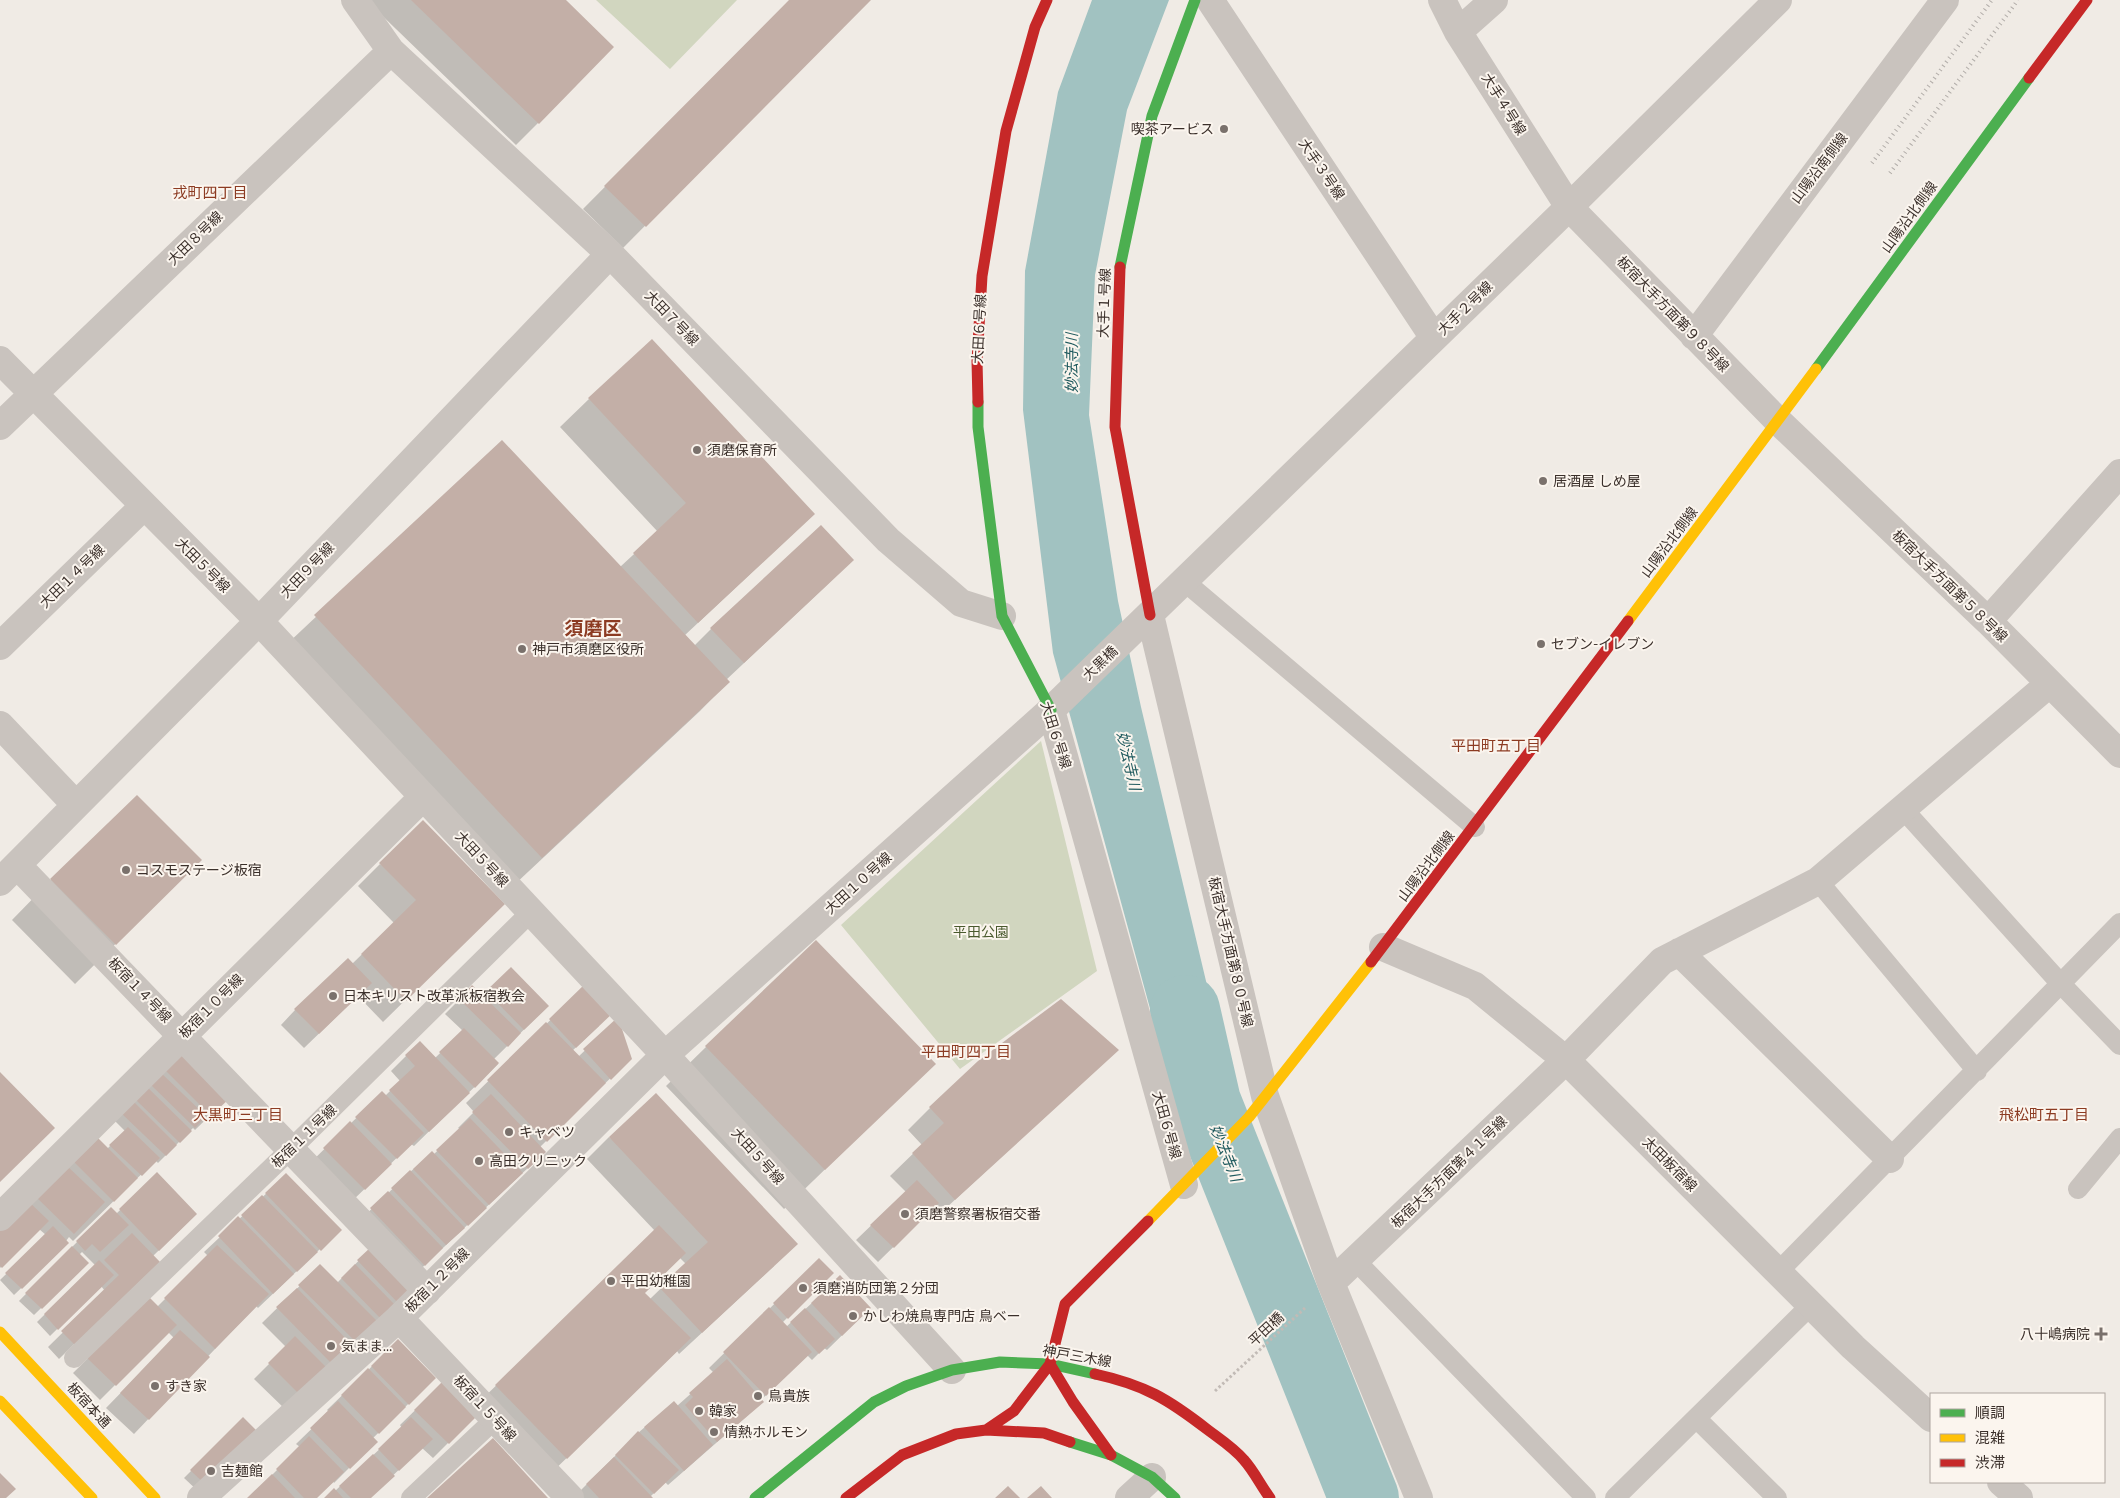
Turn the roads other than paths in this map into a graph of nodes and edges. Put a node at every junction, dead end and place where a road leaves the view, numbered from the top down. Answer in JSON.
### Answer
{"nodes":[{"id":1,"x":355,"y":0,"type":"edge"},
{"id":2,"x":1046,"y":0,"type":"edge"},
{"id":3,"x":1195,"y":0,"type":"edge"},
{"id":4,"x":1210,"y":0,"type":"edge"},
{"id":5,"x":1442,"y":0,"type":"edge"},
{"id":6,"x":1494,"y":0,"type":"edge"},
{"id":7,"x":1778,"y":0,"type":"edge"},
{"id":8,"x":1942,"y":1,"type":"edge"},
{"id":9,"x":2080,"y":3,"type":"edge"},
{"id":10,"x":1458,"y":32,"type":"junction"},
{"id":11,"x":391,"y":51,"type":"junction"},
{"id":12,"x":1569,"y":207,"type":"junction"},
{"id":13,"x":610,"y":254,"type":"junction"},
{"id":14,"x":1694,"y":336,"type":"junction"},
{"id":15,"x":1434,"y":338,"type":"junction"},
{"id":16,"x":0,"y":360,"type":"edge"},
{"id":17,"x":32,"y":394,"type":"junction"},
{"id":18,"x":1778,"y":421,"type":"junction"},
{"id":19,"x":0,"y":426,"type":"edge"},
{"id":20,"x":2120,"y":473,"type":"edge"},
{"id":21,"x":144,"y":506,"type":"junction"},
{"id":22,"x":1184,"y":582,"type":"junction"},
{"id":23,"x":1150,"y":615,"type":"junction"},
{"id":24,"x":1002,"y":616,"type":"junction"},
{"id":25,"x":258,"y":621,"type":"junction"},
{"id":26,"x":1988,"y":621,"type":"junction"},
{"id":27,"x":0,"y":646,"type":"edge"},
{"id":28,"x":2049,"y":684,"type":"junction"},
{"id":29,"x":1051,"y":710,"type":"junction"},
{"id":30,"x":0,"y":725,"type":"edge"},
{"id":31,"x":2120,"y":754,"type":"edge"},
{"id":32,"x":423,"y":797,"type":"junction"},
{"id":33,"x":76,"y":805,"type":"junction"},
{"id":34,"x":1903,"y":809,"type":"junction"},
{"id":35,"x":1474,"y":827,"type":"junction"},
{"id":36,"x":9,"y":874,"type":"edge"},
{"id":37,"x":1818,"y":881,"type":"junction"},
{"id":38,"x":531,"y":912,"type":"junction"},
{"id":39,"x":2120,"y":923,"type":"edge"},
{"id":40,"x":1384,"y":946,"type":"junction"},
{"id":41,"x":1679,"y":952,"type":"junction"},
{"id":42,"x":2061,"y":984,"type":"junction"},
{"id":43,"x":182,"y":1034,"type":"junction"},
{"id":44,"x":2120,"y":1045,"type":"edge"},
{"id":45,"x":665,"y":1054,"type":"junction"},
{"id":46,"x":1566,"y":1060,"type":"junction"},
{"id":47,"x":1977,"y":1071,"type":"junction"},
{"id":48,"x":1257,"y":1106,"type":"junction"},
{"id":49,"x":2120,"y":1138,"type":"edge"},
{"id":50,"x":292,"y":1149,"type":"junction"},
{"id":51,"x":1890,"y":1159,"type":"junction"},
{"id":52,"x":1184,"y":1185,"type":"junction"},
{"id":53,"x":2078,"y":1189,"type":"dead end"},
{"id":54,"x":0,"y":1217,"type":"edge"},
{"id":55,"x":1356,"y":1261,"type":"junction"},
{"id":56,"x":1778,"y":1272,"type":"junction"},
{"id":57,"x":1331,"y":1284,"type":"junction"},
{"id":58,"x":427,"y":1291,"type":"junction"},
{"id":59,"x":1811,"y":1305,"type":"junction"},
{"id":60,"x":399,"y":1318,"type":"junction"},
{"id":61,"x":0,"y":1332,"type":"edge"},
{"id":62,"x":74,"y":1358,"type":"dead end"},
{"id":63,"x":1050,"y":1364,"type":"junction"},
{"id":64,"x":952,"y":1370,"type":"junction"},
{"id":65,"x":0,"y":1401,"type":"edge"},
{"id":66,"x":1930,"y":1417,"type":"edge"},
{"id":67,"x":1696,"y":1418,"type":"junction"},
{"id":68,"x":495,"y":1419,"type":"junction"},
{"id":69,"x":986,"y":1430,"type":"junction"},
{"id":70,"x":1111,"y":1455,"type":"junction"},
{"id":71,"x":1152,"y":1477,"type":"junction"},
{"id":72,"x":2002,"y":1483,"type":"edge"},
{"id":73,"x":92,"y":1498,"type":"edge"},
{"id":74,"x":155,"y":1498,"type":"edge"},
{"id":75,"x":201,"y":1498,"type":"edge"},
{"id":76,"x":411,"y":1498,"type":"edge"},
{"id":77,"x":570,"y":1498,"type":"edge"},
{"id":78,"x":755,"y":1498,"type":"edge"},
{"id":79,"x":846,"y":1498,"type":"edge"},
{"id":80,"x":1129,"y":1498,"type":"edge"},
{"id":81,"x":1175,"y":1498,"type":"edge"},
{"id":82,"x":1270,"y":1498,"type":"edge"},
{"id":83,"x":1419,"y":1498,"type":"edge"},
{"id":84,"x":1586,"y":1498,"type":"edge"},
{"id":85,"x":1615,"y":1498,"type":"edge"},
{"id":86,"x":1777,"y":1498,"type":"edge"},
{"id":87,"x":2019,"y":1498,"type":"edge"}],
"edges":[{"from":1,"to":11,"type":"street","name":"大田７号線"},
{"from":2,"to":24,"type":"street","name":"大田６号線"},
{"from":3,"to":23,"type":"street","name":"大手１号線"},
{"from":4,"to":15,"type":"street","name":"大手３号線"},
{"from":5,"to":10,"type":"street","name":"大手４号線"},
{"from":6,"to":10,"type":"street"},
{"from":7,"to":12,"type":"street","name":"大手２号線"},
{"from":8,"to":14,"type":"street","name":"山陽沿南側線"},
{"from":9,"to":18,"type":"street","name":"山陽沿北側線"},
{"from":10,"to":12,"type":"street","name":"大手４号線"},
{"from":11,"to":13,"type":"street","name":"大田７号線"},
{"from":11,"to":17,"type":"street","name":"大田８号線"},
{"from":12,"to":14,"type":"street","name":"板宿大手方面第９８号線"},
{"from":12,"to":15,"type":"street","name":"大手２号線"},
{"from":13,"to":24,"type":"street","name":"大田７号線"},
{"from":13,"to":25,"type":"street","name":"大田９号線"},
{"from":14,"to":18,"type":"street","name":"板宿大手方面第９８号線"},
{"from":15,"to":22,"type":"street","name":"大手２号線"},
{"from":16,"to":17,"type":"street","name":"大田５号線"},
{"from":17,"to":19,"type":"street","name":"大田８号線"},
{"from":17,"to":21,"type":"street","name":"大田５号線"},
{"from":18,"to":26,"type":"street","name":"板宿大手方面第５８号線"},
{"from":18,"to":35,"type":"street","name":"山陽沿北側線"},
{"from":20,"to":26,"type":"street"},
{"from":21,"to":25,"type":"street","name":"大田５号線"},
{"from":21,"to":27,"type":"street","name":"大田１４号線"},
{"from":22,"to":23,"type":"street","name":"大手２号線"},
{"from":22,"to":35,"type":"lane"},
{"from":23,"to":29,"type":"street","name":"大黒橋"},
{"from":23,"to":48,"type":"street","name":"板宿大手方面第８０号線"},
{"from":24,"to":29,"type":"street","name":"大田６号線"},
{"from":25,"to":32,"type":"street","name":"大田５号線"},
{"from":25,"to":33,"type":"street","name":"大田９号線"},
{"from":26,"to":28,"type":"street","name":"板宿大手方面第５８号線"},
{"from":28,"to":31,"type":"street","name":"板宿大手方面第５８号線"},
{"from":28,"to":34,"type":"street","name":"板宿大手方面第４１号線"},
{"from":29,"to":45,"type":"street","name":"大田１０号線"},
{"from":29,"to":52,"type":"street","name":"大田６号線"},
{"from":30,"to":33,"type":"street"},
{"from":32,"to":38,"type":"street","name":"大田５号線"},
{"from":32,"to":43,"type":"street","name":"板宿１０号線"},
{"from":33,"to":36,"type":"street","name":"大田９号線"},
{"from":34,"to":37,"type":"street","name":"板宿大手方面第４１号線"},
{"from":34,"to":42,"type":"lane"},
{"from":35,"to":40,"type":"street","name":"山陽沿北側線"},
{"from":36,"to":43,"type":"street","name":"板宿１４号線"},
{"from":37,"to":41,"type":"street","name":"板宿大手方面第４１号線"},
{"from":37,"to":47,"type":"lane"},
{"from":38,"to":45,"type":"street","name":"大田５号線"},
{"from":38,"to":50,"type":"lane","name":"板宿１１号線"},
{"from":39,"to":42,"type":"lane"},
{"from":40,"to":46,"type":"street","name":"太田板宿線"},
{"from":40,"to":48,"type":"street","name":"山陽沿北側線"},
{"from":41,"to":46,"type":"street","name":"板宿大手方面第４１号線"},
{"from":41,"to":51,"type":"street"},
{"from":42,"to":44,"type":"lane"},
{"from":42,"to":47,"type":"lane"},
{"from":43,"to":50,"type":"street","name":"板宿１４号線"},
{"from":43,"to":54,"type":"street","name":"板宿１０号線"},
{"from":45,"to":58,"type":"street","name":"板宿１２号線"},
{"from":45,"to":64,"type":"street","name":"大田５号線"},
{"from":46,"to":55,"type":"street","name":"板宿大手方面第４１号線"},
{"from":46,"to":56,"type":"street","name":"太田板宿線"},
{"from":47,"to":51,"type":"lane"},
{"from":48,"to":52,"type":"street","name":"山陽沿北側線"},
{"from":48,"to":57,"type":"street","name":"板宿大手方面第８０号線"},
{"from":49,"to":53,"type":"lane"},
{"from":50,"to":58,"type":"street","name":"板宿１４号線"},
{"from":50,"to":62,"type":"lane","name":"板宿１１号線"},
{"from":51,"to":56,"type":"lane"},
{"from":52,"to":63,"type":"street"},
{"from":55,"to":57,"type":"street","name":"板宿大手方面第４１号線"},
{"from":55,"to":84,"type":"lane"},
{"from":56,"to":59,"type":"street","name":"太田板宿線"},
{"from":57,"to":83,"type":"street","name":"板宿大手方面第８０号線"},
{"from":58,"to":60,"type":"street","name":"板宿１２号線"},
{"from":59,"to":66,"type":"street","name":"太田板宿線"},
{"from":59,"to":67,"type":"lane"},
{"from":60,"to":68,"type":"street","name":"板宿１５号線"},
{"from":60,"to":75,"type":"street","name":"板宿１２号線"},
{"from":61,"to":74,"type":"street","name":"板宿本通"},
{"from":63,"to":64,"type":"street","name":"神戸三木線"},
{"from":63,"to":69,"type":"street"},
{"from":63,"to":70,"type":"street"},
{"from":63,"to":82,"type":"street","name":"神戸三木線"},
{"from":64,"to":78,"type":"street","name":"神戸三木線"},
{"from":65,"to":73,"type":"street"},
{"from":67,"to":85,"type":"lane"},
{"from":67,"to":86,"type":"lane"},
{"from":68,"to":76,"type":"lane"},
{"from":68,"to":77,"type":"street","name":"板宿１５号線"},
{"from":69,"to":70,"type":"street"},
{"from":69,"to":79,"type":"street"},
{"from":70,"to":71,"type":"street"},
{"from":71,"to":80,"type":"street"},
{"from":71,"to":81,"type":"street"},
{"from":72,"to":87,"type":"street"}]}
